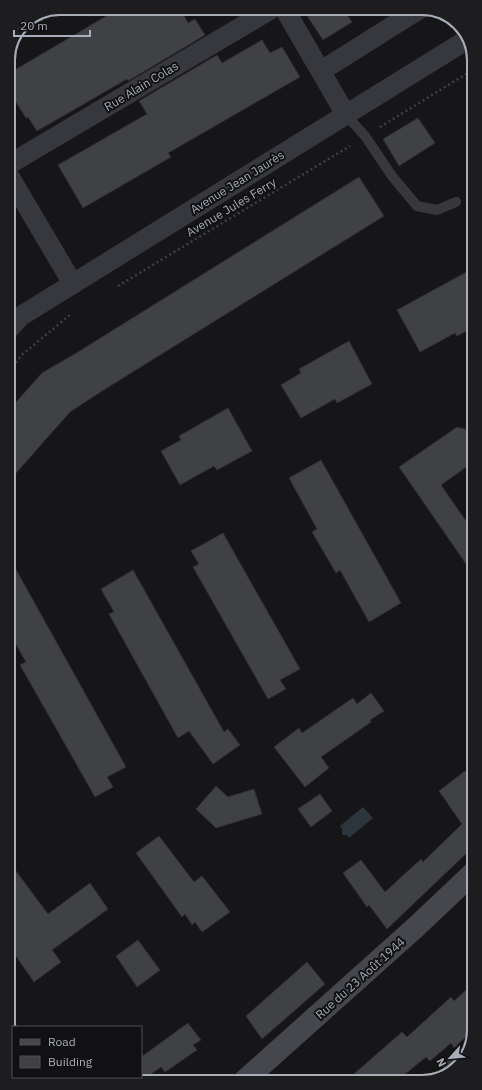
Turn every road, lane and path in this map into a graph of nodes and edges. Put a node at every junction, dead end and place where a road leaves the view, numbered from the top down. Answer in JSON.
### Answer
{"nodes":[{"id":1,"x":261,"y":15,"type":"edge"},
{"id":2,"x":288,"y":15,"type":"edge"},
{"id":3,"x":410,"y":15,"type":"edge"},
{"id":4,"x":48,"y":17,"type":"edge"},
{"id":5,"x":41,"y":21,"type":"joint"},
{"id":6,"x":30,"y":26,"type":"edge"},
{"id":7,"x":463,"y":42,"type":"edge"},
{"id":8,"x":321,"y":71,"type":"junction"},
{"id":9,"x":467,"y":73,"type":"edge"},
{"id":10,"x":346,"y":115,"type":"junction"},
{"id":11,"x":365,"y":136,"type":"junction"},
{"id":12,"x":15,"y":161,"type":"edge"},
{"id":13,"x":15,"y":186,"type":"edge"},
{"id":14,"x":456,"y":202,"type":"dead end"},
{"id":15,"x":72,"y":284,"type":"junction"},
{"id":16,"x":111,"y":290,"type":"dead end"},
{"id":17,"x":74,"y":312,"type":"dead end"},
{"id":18,"x":15,"y":322,"type":"edge"},
{"id":19,"x":15,"y":364,"type":"edge"},
{"id":20,"x":467,"y":879,"type":"edge"},
{"id":21,"x":250,"y":1075,"type":"edge"}],
"edges":[{"from":1,"to":12,"type":"street","name":"Rue Alain Colas"},
{"from":2,"to":8,"type":"street"},
{"from":3,"to":8,"type":"street"},
{"from":4,"to":5,"type":"path"},
{"from":5,"to":6,"type":"path"},
{"from":7,"to":10,"type":"street","name":"Avenue Jean Jaurès"},
{"from":8,"to":10,"type":"street"},
{"from":9,"to":11,"type":"path","name":"Avenue Jules Ferry"},
{"from":10,"to":11,"type":"lane"},
{"from":10,"to":15,"type":"street","name":"Avenue Jean Jaurès"},
{"from":11,"to":14,"type":"lane"},
{"from":11,"to":16,"type":"path","name":"Avenue Jules Ferry"},
{"from":13,"to":15,"type":"street"},
{"from":15,"to":18,"type":"street","name":"Avenue Jean Jaurès"},
{"from":17,"to":19,"type":"path"},
{"from":20,"to":21,"type":"main road","name":"Rue du 23 Août 1944"}]}
